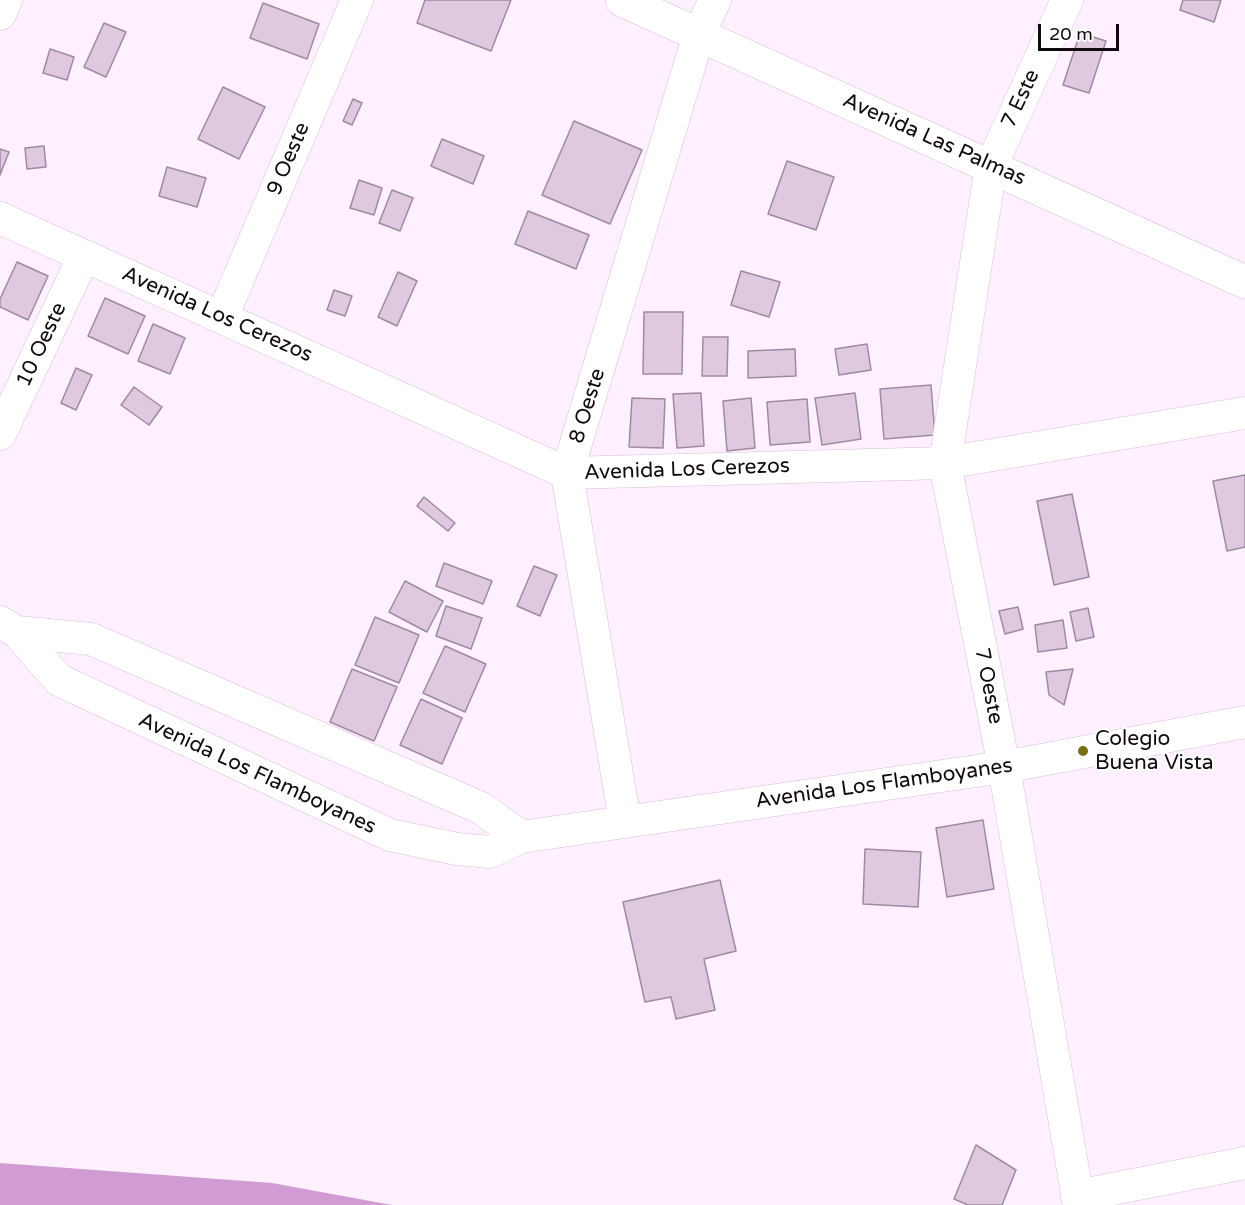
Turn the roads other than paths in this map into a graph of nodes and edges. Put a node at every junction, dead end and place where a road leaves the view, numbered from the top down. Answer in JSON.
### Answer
{"nodes":[{"id":1,"x":6,"y":0,"type":"edge"},
{"id":2,"x":357,"y":0,"type":"edge"},
{"id":3,"x":622,"y":0,"type":"edge"},
{"id":4,"x":715,"y":0,"type":"edge"},
{"id":5,"x":1067,"y":0,"type":"edge"},
{"id":6,"x":0,"y":14,"type":"edge"},
{"id":7,"x":699,"y":34,"type":"junction"},
{"id":8,"x":991,"y":166,"type":"junction"},
{"id":9,"x":0,"y":218,"type":"edge"},
{"id":10,"x":84,"y":256,"type":"junction"},
{"id":11,"x":1245,"y":282,"type":"edge"},
{"id":12,"x":222,"y":317,"type":"junction"},
{"id":13,"x":1245,"y":413,"type":"edge"},
{"id":14,"x":0,"y":434,"type":"edge"},
{"id":15,"x":945,"y":463,"type":"junction"},
{"id":16,"x":567,"y":473,"type":"junction"},
{"id":17,"x":9,"y":627,"type":"edge"},
{"id":18,"x":1245,"y":722,"type":"edge"},
{"id":19,"x":1004,"y":767,"type":"junction"},
{"id":20,"x":625,"y":822,"type":"junction"},
{"id":21,"x":521,"y":837,"type":"junction"},
{"id":22,"x":1245,"y":1163,"type":"edge"},
{"id":23,"x":1078,"y":1201,"type":"edge"}],
"edges":[{"from":1,"to":6,"type":"street"},
{"from":2,"to":12,"type":"street","name":"9 Oeste"},
{"from":3,"to":7,"type":"street","name":"Avenida Las Palmas"},
{"from":4,"to":7,"type":"street","name":"8 Oeste"},
{"from":5,"to":8,"type":"street","name":"7 Este"},
{"from":7,"to":8,"type":"street","name":"Avenida Las Palmas"},
{"from":7,"to":16,"type":"street","name":"8 Oeste"},
{"from":8,"to":11,"type":"street","name":"Avenida Las Palmas"},
{"from":8,"to":15,"type":"street","name":"7 Oeste"},
{"from":9,"to":10,"type":"street","name":"Avenida Los Cerezos"},
{"from":10,"to":12,"type":"street","name":"Avenida Los Cerezos"},
{"from":10,"to":14,"type":"street","name":"10 Oeste"},
{"from":12,"to":16,"type":"street","name":"Avenida Los Cerezos"},
{"from":13,"to":15,"type":"street","name":"Avenida Los Cerezos"},
{"from":15,"to":16,"type":"street","name":"Avenida Los Cerezos"},
{"from":15,"to":19,"type":"street","name":"7 Oeste"},
{"from":16,"to":20,"type":"street","name":"8 Oeste"},
{"from":17,"to":21,"type":"street","name":"Avenida Los Flamboyanes"},
{"from":17,"to":21,"type":"street","name":"Avenida Los Flamboyanes"},
{"from":18,"to":19,"type":"street","name":"Avenida Los Flamboyanes"},
{"from":19,"to":20,"type":"street","name":"Avenida Los Flamboyanes"},
{"from":19,"to":23,"type":"street","name":"7 Oeste"},
{"from":20,"to":21,"type":"street","name":"Avenida Los Flamboyanes"},
{"from":22,"to":23,"type":"street"}]}
